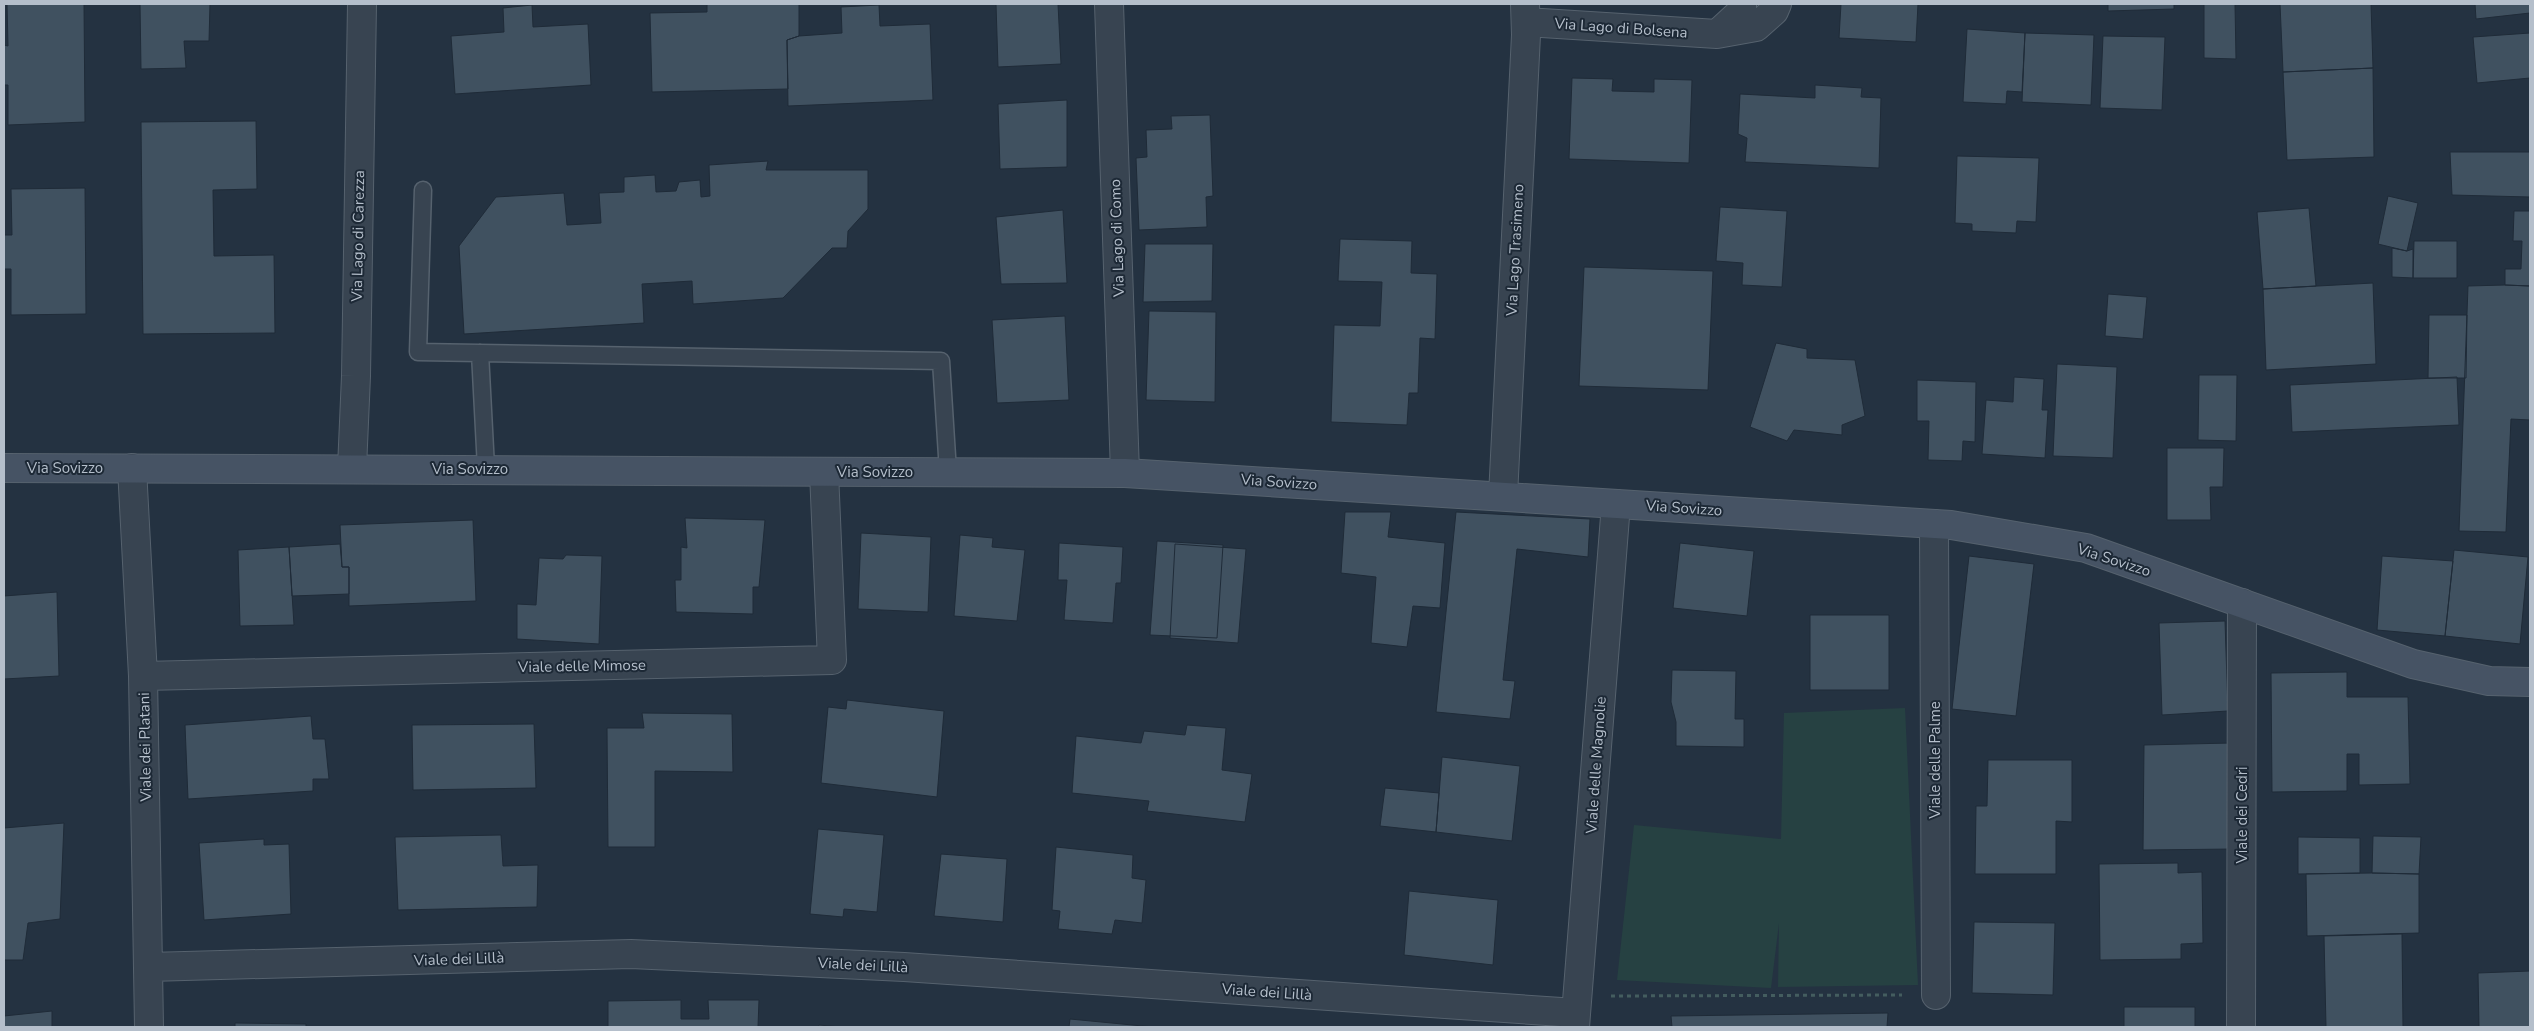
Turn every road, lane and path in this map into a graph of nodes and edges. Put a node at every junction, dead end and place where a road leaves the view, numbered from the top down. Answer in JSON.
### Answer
{"nodes":[{"id":1,"x":362,"y":4,"type":"edge"},
{"id":2,"x":1109,"y":4,"type":"edge"},
{"id":3,"x":1742,"y":4,"type":"edge"},
{"id":4,"x":1777,"y":4,"type":"edge"},
{"id":5,"x":1526,"y":13,"type":"edge"},
{"id":6,"x":1717,"y":34,"type":"junction"},
{"id":7,"x":423,"y":190,"type":"dead end"},
{"id":8,"x":480,"y":353,"type":"junction"},
{"id":9,"x":4,"y":468,"type":"edge"},
{"id":10,"x":132,"y":468,"type":"junction"},
{"id":11,"x":352,"y":468,"type":"junction"},
{"id":12,"x":486,"y":468,"type":"junction"},
{"id":13,"x":824,"y":472,"type":"junction"},
{"id":14,"x":948,"y":472,"type":"junction"},
{"id":15,"x":1125,"y":473,"type":"junction"},
{"id":16,"x":1502,"y":496,"type":"junction"},
{"id":17,"x":1616,"y":504,"type":"junction"},
{"id":18,"x":1934,"y":524,"type":"junction"},
{"id":19,"x":2242,"y":603,"type":"junction"},
{"id":20,"x":143,"y":676,"type":"junction"},
{"id":21,"x":2530,"y":682,"type":"edge"},
{"id":22,"x":149,"y":967,"type":"junction"},
{"id":23,"x":1936,"y":995,"type":"joint"},
{"id":24,"x":1576,"y":1012,"type":"edge"},
{"id":25,"x":149,"y":1027,"type":"edge"},
{"id":26,"x":2242,"y":1027,"type":"edge"}],
"edges":[{"from":1,"to":11,"type":"street","name":"Via Lago di Carezza"},
{"from":2,"to":15,"type":"street","name":"Via Lago di Como"},
{"from":3,"to":6,"type":"street"},
{"from":4,"to":6,"type":"street","name":"Via Lago di Bolsena"},
{"from":5,"to":6,"type":"street","name":"Via Lago di Bolsena"},
{"from":5,"to":16,"type":"street","name":"Via Lago Trasimeno"},
{"from":7,"to":8,"type":"lane"},
{"from":8,"to":12,"type":"lane"},
{"from":8,"to":14,"type":"lane"},
{"from":9,"to":10,"type":"street","name":"Via Sovizzo"},
{"from":10,"to":11,"type":"street","name":"Via Sovizzo"},
{"from":10,"to":20,"type":"street","name":"Viale dei Platani"},
{"from":11,"to":12,"type":"street","name":"Via Sovizzo"},
{"from":12,"to":13,"type":"street","name":"Via Sovizzo"},
{"from":13,"to":14,"type":"street","name":"Via Sovizzo"},
{"from":13,"to":20,"type":"street","name":"Viale delle Mimose"},
{"from":14,"to":15,"type":"street","name":"Via Sovizzo"},
{"from":15,"to":16,"type":"street","name":"Via Sovizzo"},
{"from":16,"to":17,"type":"street","name":"Via Sovizzo"},
{"from":17,"to":18,"type":"street","name":"Via Sovizzo"},
{"from":17,"to":24,"type":"street","name":"Viale delle Magnolie"},
{"from":18,"to":19,"type":"street","name":"Via Sovizzo"},
{"from":18,"to":23,"type":"street","name":"Viale delle Palme"},
{"from":19,"to":21,"type":"street","name":"Via Sovizzo"},
{"from":19,"to":26,"type":"street","name":"Viale dei Cedri"},
{"from":20,"to":22,"type":"street","name":"Viale dei Platani"},
{"from":22,"to":24,"type":"street","name":"Viale dei Lillà"},
{"from":22,"to":25,"type":"street","name":"Viale dei Platani"},
{"from":23,"to":24,"type":"path"}]}
